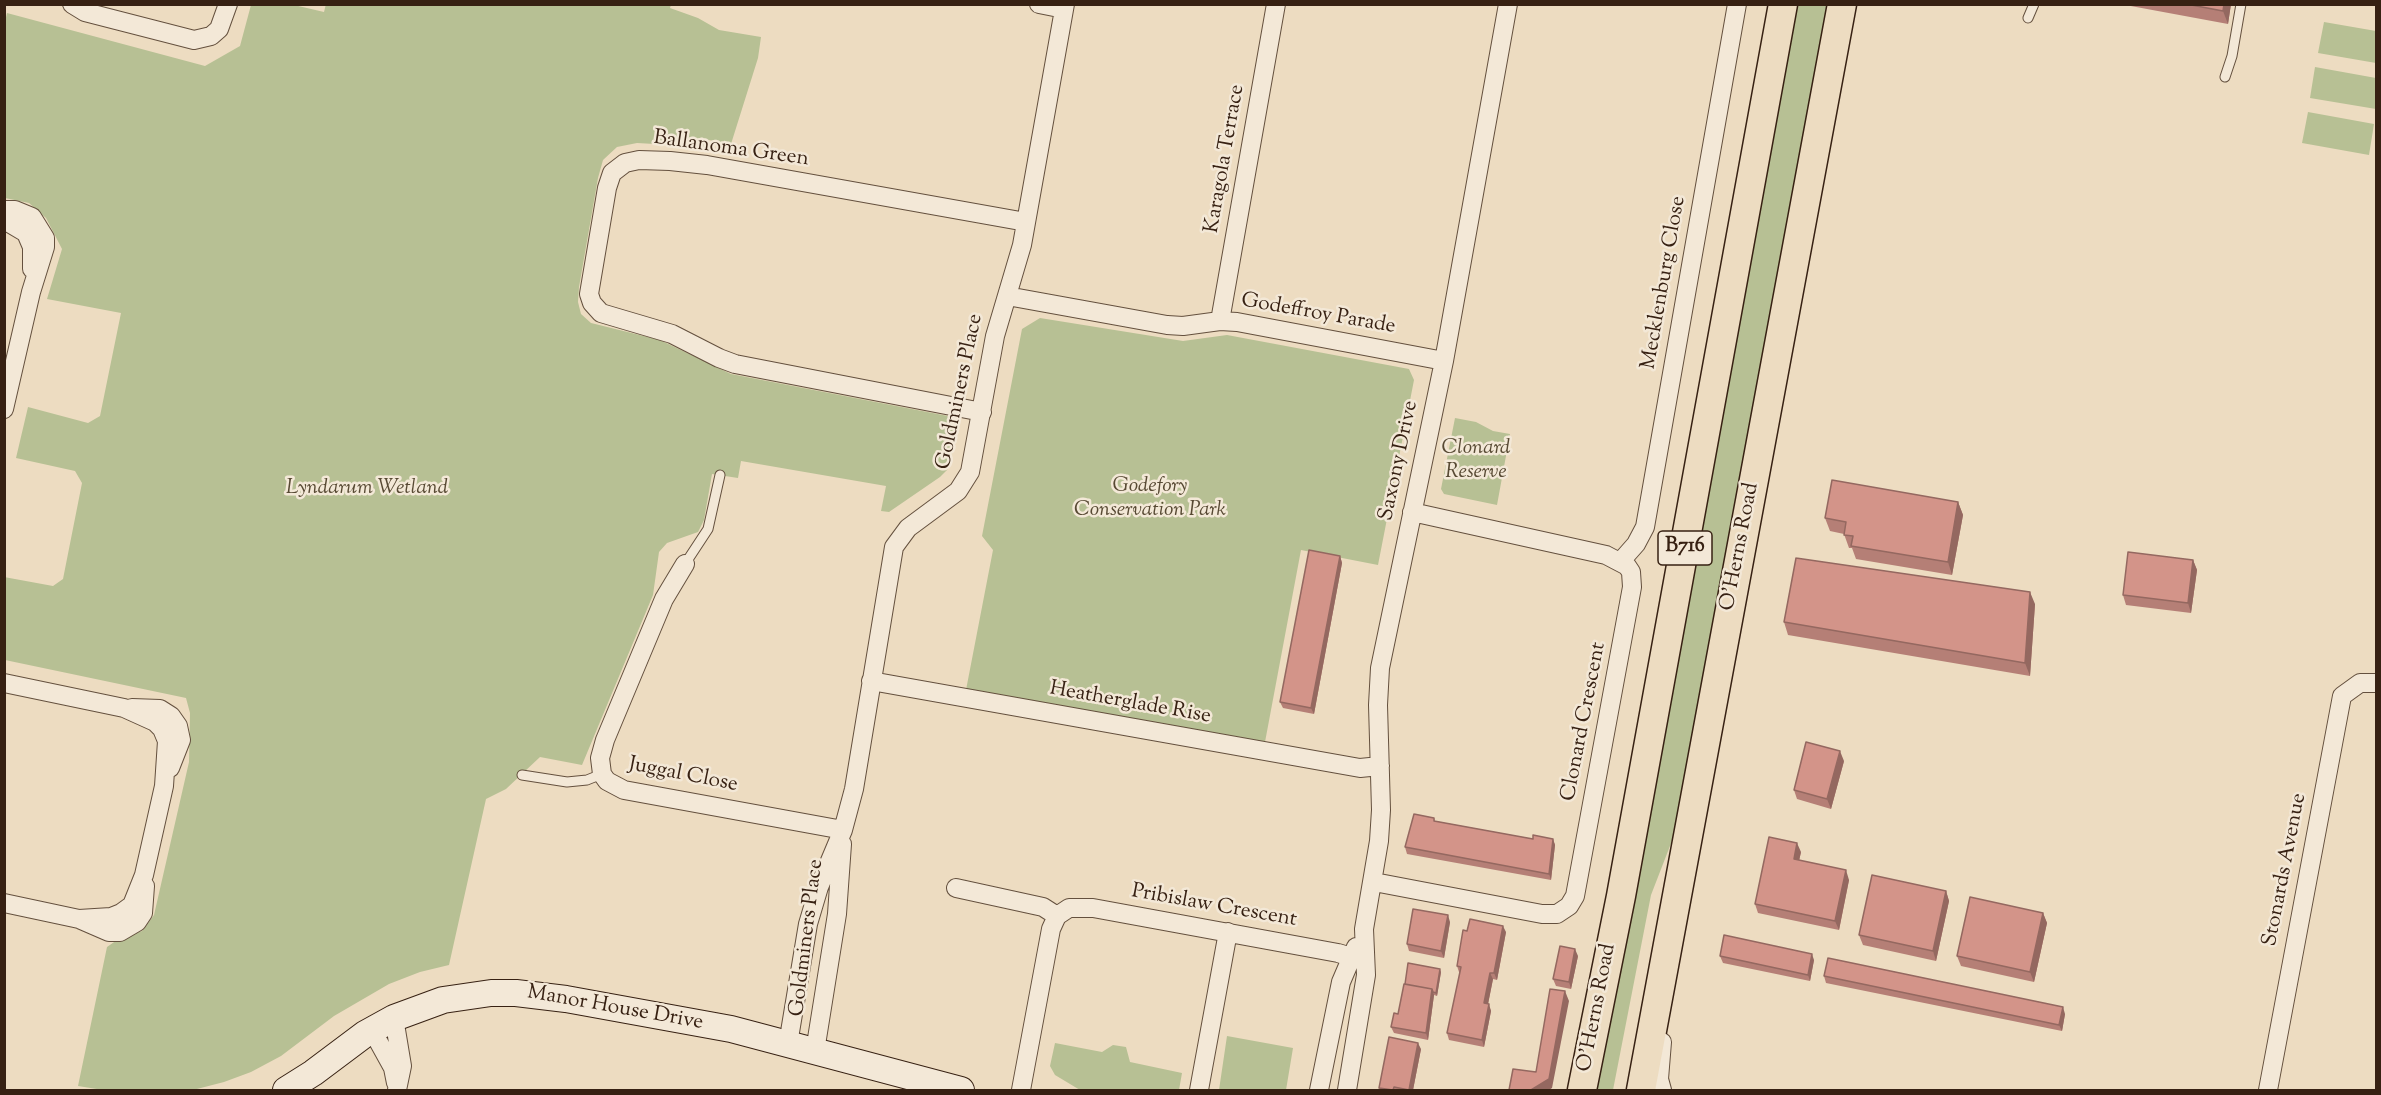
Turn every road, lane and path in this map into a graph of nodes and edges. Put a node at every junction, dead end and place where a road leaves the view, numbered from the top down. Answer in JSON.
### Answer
{"nodes":[{"id":1,"x":72,"y":4,"type":"edge"},
{"id":2,"x":228,"y":4,"type":"edge"},
{"id":3,"x":1039,"y":4,"type":"edge"},
{"id":4,"x":1276,"y":4,"type":"edge"},
{"id":5,"x":1508,"y":4,"type":"edge"},
{"id":6,"x":1737,"y":4,"type":"edge"},
{"id":7,"x":1783,"y":4,"type":"edge"},
{"id":8,"x":1842,"y":4,"type":"edge"},
{"id":9,"x":2024,"y":4,"type":"edge"},
{"id":10,"x":2034,"y":4,"type":"edge"},
{"id":11,"x":2241,"y":4,"type":"edge"},
{"id":12,"x":1065,"y":7,"type":"edge"},
{"id":13,"x":2225,"y":77,"type":"dead end"},
{"id":14,"x":4,"y":210,"type":"edge"},
{"id":15,"x":4,"y":220,"type":"edge"},
{"id":16,"x":1026,"y":222,"type":"junction"},
{"id":17,"x":31,"y":292,"type":"junction"},
{"id":18,"x":1006,"y":296,"type":"junction"},
{"id":19,"x":1220,"y":321,"type":"junction"},
{"id":20,"x":1444,"y":361,"type":"junction"},
{"id":21,"x":4,"y":409,"type":"edge"},
{"id":22,"x":982,"y":412,"type":"junction"},
{"id":23,"x":720,"y":475,"type":"dead end"},
{"id":24,"x":1412,"y":512,"type":"junction"},
{"id":25,"x":1621,"y":561,"type":"junction"},
{"id":26,"x":685,"y":564,"type":"joint"},
{"id":27,"x":872,"y":681,"type":"junction"},
{"id":28,"x":4,"y":683,"type":"edge"},
{"id":29,"x":2376,"y":683,"type":"edge"},
{"id":30,"x":1380,"y":766,"type":"junction"},
{"id":31,"x":602,"y":774,"type":"junction"},
{"id":32,"x":522,"y":775,"type":"dead end"},
{"id":33,"x":843,"y":830,"type":"junction"},
{"id":34,"x":1374,"y":882,"type":"junction"},
{"id":35,"x":956,"y":888,"type":"dead end"},
{"id":36,"x":4,"y":903,"type":"edge"},
{"id":37,"x":1057,"y":916,"type":"junction"},
{"id":38,"x":1228,"y":932,"type":"junction"},
{"id":39,"x":1667,"y":950,"type":"junction"},
{"id":40,"x":1358,"y":959,"type":"junction"},
{"id":41,"x":383,"y":1024,"type":"junction"},
{"id":42,"x":788,"y":1044,"type":"junction"},
{"id":43,"x":815,"y":1051,"type":"junction"},
{"id":44,"x":919,"y":1086,"type":"edge"},
{"id":45,"x":286,"y":1090,"type":"edge"},
{"id":46,"x":397,"y":1090,"type":"edge"},
{"id":47,"x":962,"y":1090,"type":"edge"},
{"id":48,"x":1021,"y":1090,"type":"edge"},
{"id":49,"x":1199,"y":1090,"type":"edge"},
{"id":50,"x":1319,"y":1090,"type":"edge"},
{"id":51,"x":1347,"y":1090,"type":"edge"},
{"id":52,"x":1582,"y":1090,"type":"edge"},
{"id":53,"x":1641,"y":1090,"type":"edge"},
{"id":54,"x":1662,"y":1090,"type":"edge"},
{"id":55,"x":2268,"y":1090,"type":"edge"}],
"edges":[{"from":1,"to":2,"type":"street"},
{"from":3,"to":12,"type":"street"},
{"from":4,"to":19,"type":"street","name":"Karagola Terrace"},
{"from":5,"to":20,"type":"street","name":"Saxony Drive"},
{"from":6,"to":25,"type":"street","name":"Mecklenburg Close"},
{"from":7,"to":52,"type":"main road","name":"O'Herns Road","number":"B716"},
{"from":8,"to":39,"type":"main road","name":"O'Herns Road","number":"B716"},
{"from":9,"to":10,"type":"lane"},
{"from":11,"to":13,"type":"lane"},
{"from":12,"to":16,"type":"street","name":"Goldminers Place"},
{"from":14,"to":17,"type":"street"},
{"from":15,"to":17,"type":"street"},
{"from":16,"to":18,"type":"street","name":"Goldminers Place"},
{"from":16,"to":22,"type":"street","name":"Ballanoma Green"},
{"from":17,"to":21,"type":"street"},
{"from":18,"to":19,"type":"street","name":"Godeffroy Parade"},
{"from":18,"to":22,"type":"street","name":"Goldminers Place"},
{"from":19,"to":20,"type":"street","name":"Godeffroy Parade"},
{"from":20,"to":24,"type":"street","name":"Saxony Drive"},
{"from":22,"to":27,"type":"street","name":"Goldminers Place"},
{"from":23,"to":26,"type":"lane"},
{"from":24,"to":25,"type":"street"},
{"from":24,"to":30,"type":"street","name":"Saxony Drive"},
{"from":25,"to":34,"type":"street","name":"Clonard Crescent"},
{"from":26,"to":31,"type":"street","name":"Juggal Close"},
{"from":27,"to":30,"type":"street","name":"Heatherglade Rise"},
{"from":27,"to":33,"type":"street","name":"Goldminers Place"},
{"from":28,"to":36,"type":"street"},
{"from":29,"to":55,"type":"street","name":"Stonards Avenue"},
{"from":30,"to":34,"type":"street","name":"Saxony Drive"},
{"from":31,"to":32,"type":"lane"},
{"from":31,"to":33,"type":"street","name":"Juggal Close"},
{"from":33,"to":42,"type":"street","name":"Goldminers Place"},
{"from":33,"to":43,"type":"street","name":"Goldminers Place"},
{"from":34,"to":40,"type":"street","name":"Saxony Drive"},
{"from":35,"to":37,"type":"street"},
{"from":37,"to":38,"type":"street","name":"Pribislaw Crescent"},
{"from":37,"to":48,"type":"street"},
{"from":38,"to":40,"type":"street","name":"Pribislaw Crescent"},
{"from":38,"to":49,"type":"street"},
{"from":39,"to":53,"type":"main road","name":"O'Herns Road","number":"B716"},
{"from":39,"to":54,"type":"street"},
{"from":40,"to":50,"type":"street","name":"Saxony Drive"},
{"from":40,"to":51,"type":"street","name":"Saxony Drive"},
{"from":41,"to":42,"type":"street","name":"Manor House Drive"},
{"from":41,"to":45,"type":"street","name":"Manor House Drive"},
{"from":41,"to":46,"type":"street"},
{"from":42,"to":43,"type":"street","name":"Manor House Drive"},
{"from":43,"to":44,"type":"street","name":"Manor House Drive"},
{"from":44,"to":47,"type":"street","name":"Manor House Drive"}]}
